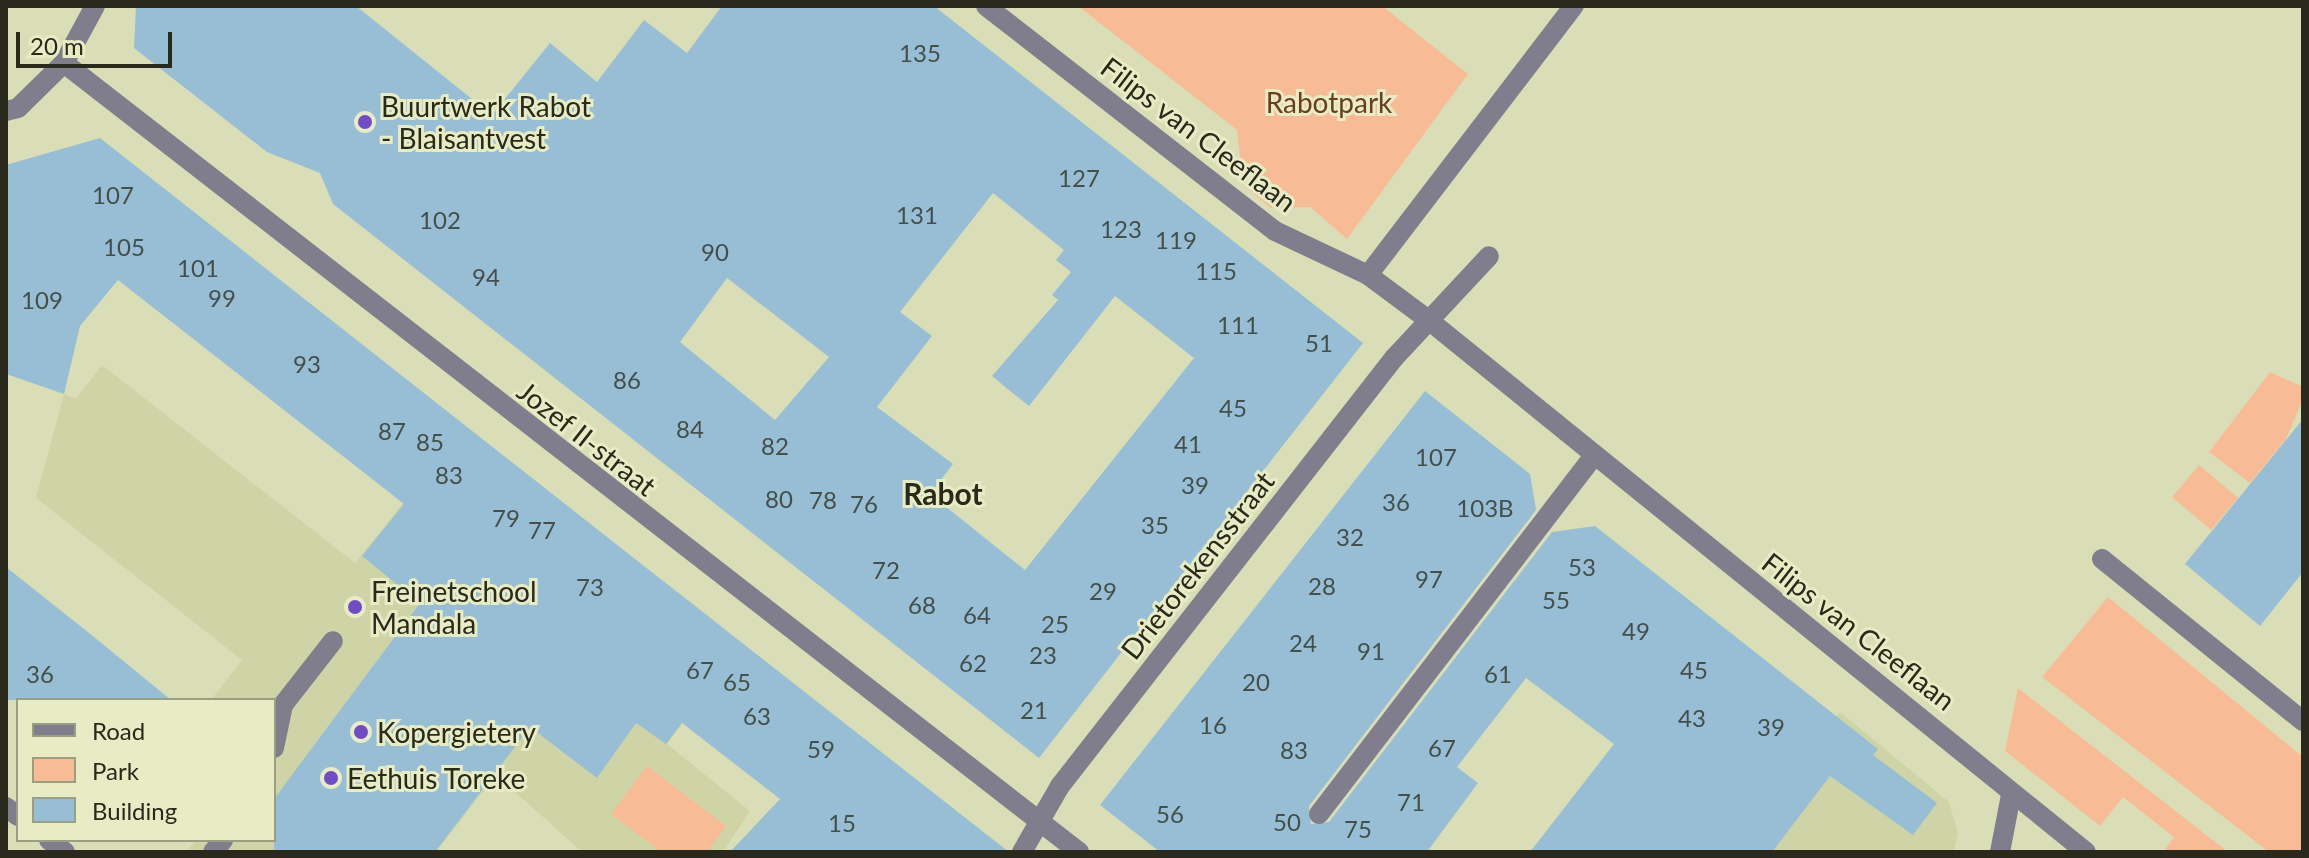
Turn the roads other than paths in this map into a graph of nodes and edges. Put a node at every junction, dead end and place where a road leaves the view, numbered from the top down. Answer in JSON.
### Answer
{"nodes":[{"id":1,"x":95,"y":6,"type":"edge"},
{"id":2,"x":986,"y":6,"type":"edge"},
{"id":3,"x":1570,"y":7,"type":"edge"},
{"id":4,"x":64,"y":63,"type":"junction"},
{"id":5,"x":6,"y":111,"type":"edge"},
{"id":6,"x":1489,"y":256,"type":"dead end"},
{"id":7,"x":1368,"y":275,"type":"junction"},
{"id":8,"x":1426,"y":318,"type":"junction"},
{"id":9,"x":1594,"y":456,"type":"junction"},
{"id":10,"x":2102,"y":559,"type":"dead end"},
{"id":11,"x":333,"y":641,"type":"dead end"},
{"id":12,"x":2303,"y":721,"type":"edge"},
{"id":13,"x":276,"y":738,"type":"edge"},
{"id":14,"x":2011,"y":795,"type":"junction"},
{"id":15,"x":1319,"y":814,"type":"dead end"},
{"id":16,"x":1039,"y":822,"type":"junction"},
{"id":17,"x":1022,"y":852,"type":"edge"},
{"id":18,"x":1079,"y":852,"type":"edge"},
{"id":19,"x":2000,"y":852,"type":"edge"},
{"id":20,"x":2086,"y":852,"type":"edge"}],
"edges":[{"from":1,"to":4,"type":"street"},
{"from":2,"to":7,"type":"street","name":"Filips van Cleeflaan"},
{"from":3,"to":7,"type":"street"},
{"from":4,"to":5,"type":"street"},
{"from":4,"to":16,"type":"street","name":"Jozef II-straat"},
{"from":6,"to":8,"type":"street"},
{"from":7,"to":8,"type":"street","name":"Filips van Cleeflaan"},
{"from":8,"to":9,"type":"street","name":"Filips van Cleeflaan"},
{"from":8,"to":16,"type":"street","name":"Drietorekensstraat"},
{"from":9,"to":14,"type":"street","name":"Filips van Cleeflaan"},
{"from":9,"to":15,"type":"street"},
{"from":10,"to":12,"type":"street"},
{"from":11,"to":13,"type":"street"},
{"from":14,"to":19,"type":"street"},
{"from":14,"to":20,"type":"street","name":"Filips van Cleeflaan"},
{"from":16,"to":17,"type":"street","name":"Drietorekensstraat"},
{"from":16,"to":18,"type":"street","name":"Jozef II-straat"}]}
